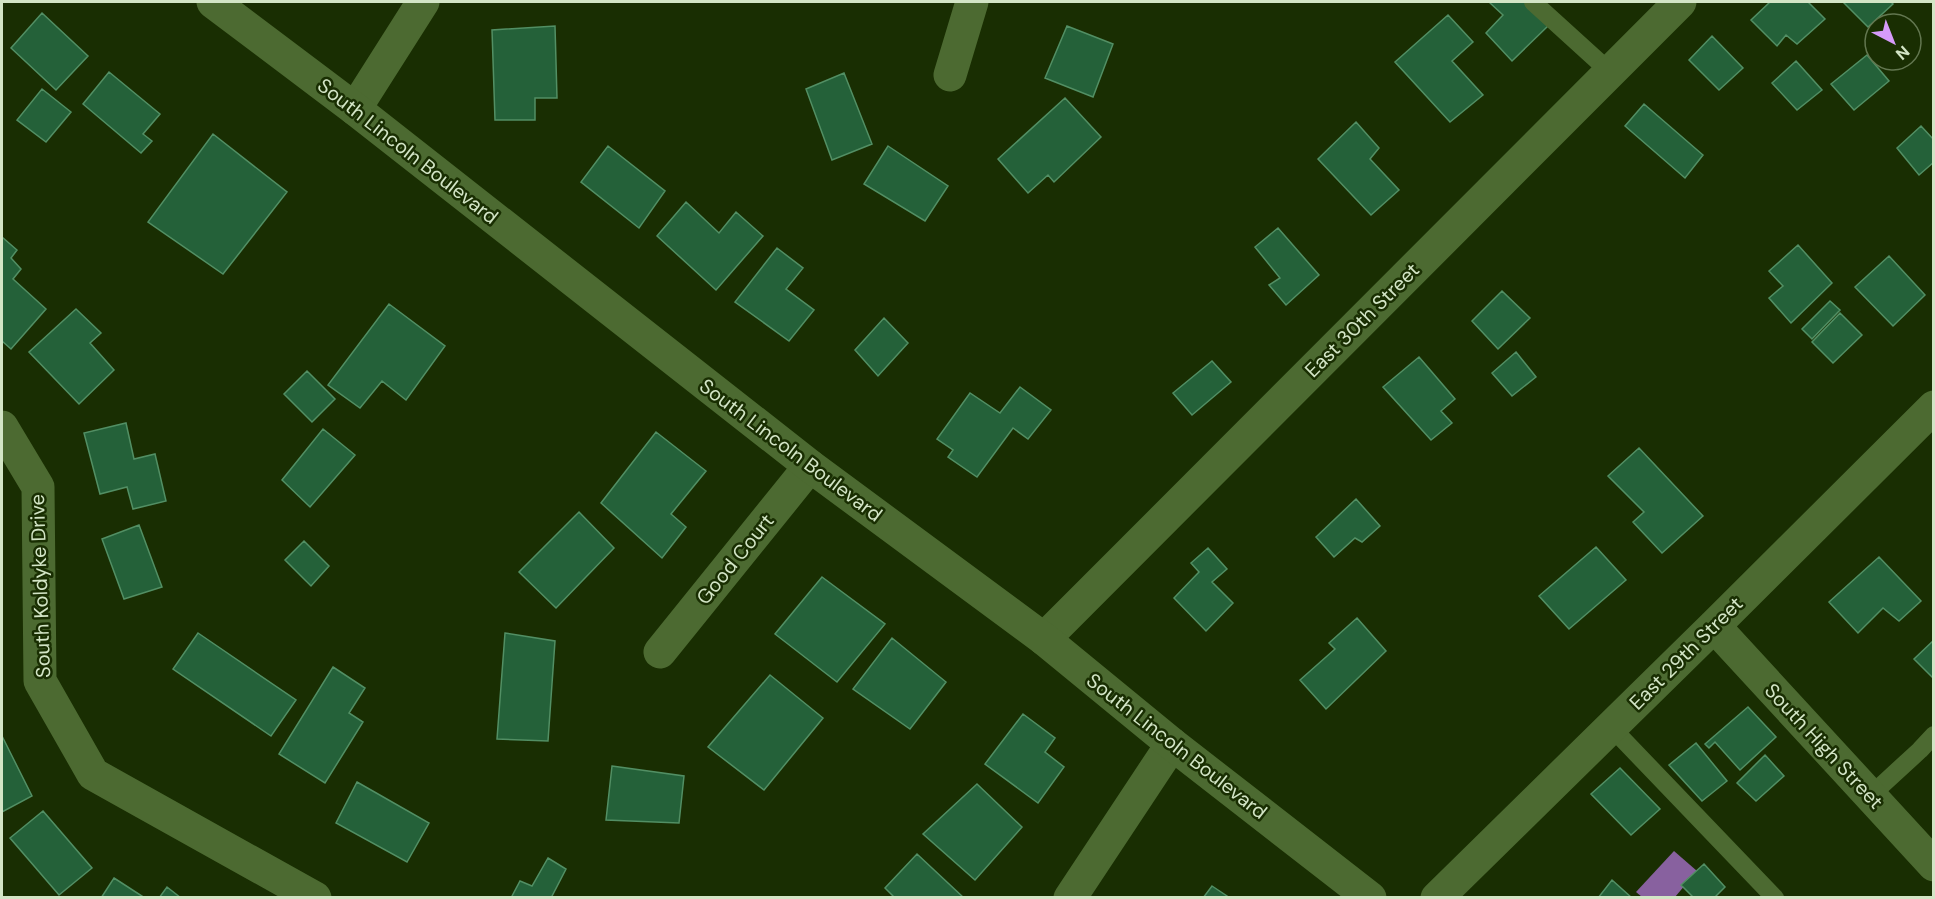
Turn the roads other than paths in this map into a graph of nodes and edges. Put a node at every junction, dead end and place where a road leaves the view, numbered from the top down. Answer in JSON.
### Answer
{"nodes":[{"id":1,"x":213,"y":2,"type":"edge"},
{"id":2,"x":423,"y":2,"type":"edge"},
{"id":3,"x":972,"y":2,"type":"edge"},
{"id":4,"x":1533,"y":2,"type":"edge"},
{"id":5,"x":1680,"y":2,"type":"edge"},
{"id":6,"x":1610,"y":72,"type":"junction"},
{"id":7,"x":950,"y":75,"type":"dead end"},
{"id":8,"x":355,"y":109,"type":"junction"},
{"id":9,"x":1934,"y":407,"type":"edge"},
{"id":10,"x":2,"y":428,"type":"edge"},
{"id":11,"x":810,"y":466,"type":"junction"},
{"id":12,"x":1714,"y":626,"type":"junction"},
{"id":13,"x":1044,"y":639,"type":"junction"},
{"id":14,"x":660,"y":652,"type":"dead end"},
{"id":15,"x":1611,"y":727,"type":"junction"},
{"id":16,"x":1934,"y":735,"type":"edge"},
{"id":17,"x":1172,"y":744,"type":"junction"},
{"id":18,"x":1870,"y":796,"type":"junction"},
{"id":19,"x":1934,"y":865,"type":"edge"},
{"id":20,"x":315,"y":897,"type":"edge"},
{"id":21,"x":1070,"y":897,"type":"edge"},
{"id":22,"x":1370,"y":897,"type":"edge"},
{"id":23,"x":1437,"y":897,"type":"edge"},
{"id":24,"x":1775,"y":897,"type":"edge"}],
"edges":[{"from":1,"to":8,"type":"street","name":"South Lincoln Boulevard"},
{"from":2,"to":8,"type":"street"},
{"from":3,"to":7,"type":"street"},
{"from":4,"to":6,"type":"lane"},
{"from":5,"to":6,"type":"street","name":"East 30th Street"},
{"from":6,"to":13,"type":"street","name":"East 30th Street"},
{"from":8,"to":11,"type":"street","name":"South Lincoln Boulevard"},
{"from":9,"to":12,"type":"street","name":"East 29th Street"},
{"from":10,"to":20,"type":"street","name":"South Koldyke Drive"},
{"from":11,"to":13,"type":"street","name":"South Lincoln Boulevard"},
{"from":11,"to":14,"type":"street","name":"Good Court"},
{"from":12,"to":15,"type":"street","name":"East 29th Street"},
{"from":12,"to":18,"type":"street","name":"South High Street"},
{"from":13,"to":17,"type":"street","name":"South Lincoln Boulevard"},
{"from":15,"to":23,"type":"street","name":"East 29th Street"},
{"from":15,"to":24,"type":"lane"},
{"from":16,"to":18,"type":"lane"},
{"from":17,"to":21,"type":"street"},
{"from":17,"to":22,"type":"street","name":"South Lincoln Boulevard"},
{"from":18,"to":19,"type":"street","name":"South High Street"}]}
